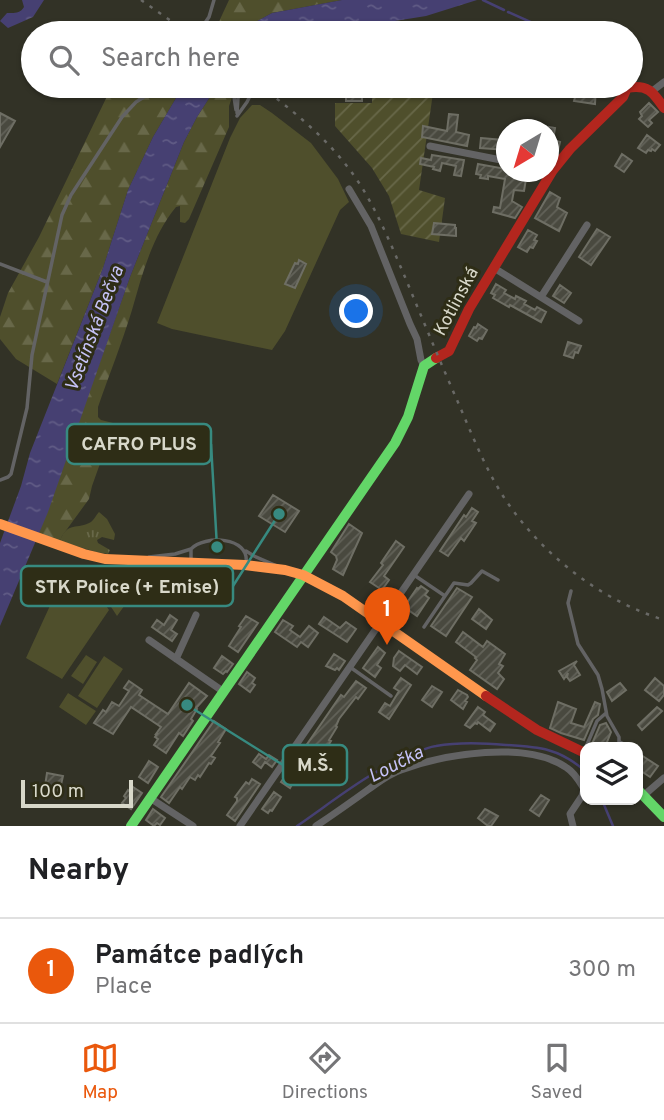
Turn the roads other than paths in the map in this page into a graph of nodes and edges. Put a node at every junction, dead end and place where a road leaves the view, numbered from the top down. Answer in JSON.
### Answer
{"nodes":[{"id":1,"x":214,"y":0,"type":"edge"},
{"id":2,"x":206,"y":21,"type":"edge"},
{"id":3,"x":664,"y":82,"type":"edge"},
{"id":4,"x":643,"y":87,"type":"edge"},
{"id":5,"x":643,"y":92,"type":"edge"},
{"id":6,"x":142,"y":98,"type":"edge"},
{"id":7,"x":235,"y":98,"type":"edge"},
{"id":8,"x":238,"y":98,"type":"edge"},
{"id":9,"x":249,"y":98,"type":"edge"},
{"id":10,"x":622,"y":98,"type":"edge"},
{"id":11,"x":664,"y":108,"type":"edge"},
{"id":12,"x":237,"y":116,"type":"junction"},
{"id":13,"x":430,"y":146,"type":"dead end"},
{"id":14,"x":496,"y":159,"type":"edge"},
{"id":15,"x":559,"y":161,"type":"edge"},
{"id":16,"x":544,"y":182,"type":"edge"},
{"id":17,"x":349,"y":190,"type":"dead end"},
{"id":18,"x":587,"y":225,"type":"dead end"},
{"id":19,"x":0,"y":264,"type":"edge"},
{"id":20,"x":494,"y":268,"type":"junction"},
{"id":21,"x":47,"y":282,"type":"junction"},
{"id":22,"x":541,"y":297,"type":"junction"},
{"id":23,"x":579,"y":321,"type":"dead end"},
{"id":24,"x":424,"y":366,"type":"junction"},
{"id":25,"x":0,"y":480,"type":"edge"},
{"id":26,"x":469,"y":494,"type":"dead end"},
{"id":27,"x":0,"y":524,"type":"edge"},
{"id":28,"x":242,"y":547,"type":"junction"},
{"id":29,"x":191,"y":549,"type":"junction"},
{"id":30,"x":138,"y":561,"type":"junction"},
{"id":31,"x":192,"y":563,"type":"junction"},
{"id":32,"x":245,"y":565,"type":"junction"},
{"id":33,"x":285,"y":570,"type":"junction"},
{"id":34,"x":303,"y":575,"type":"junction"},
{"id":35,"x":414,"y":575,"type":"junction"},
{"id":36,"x":498,"y":580,"type":"dead end"},
{"id":37,"x":571,"y":591,"type":"dead end"},
{"id":38,"x":445,"y":596,"type":"junction"},
{"id":39,"x":196,"y":615,"type":"dead end"},
{"id":40,"x":381,"y":623,"type":"junction"},
{"id":41,"x":424,"y":626,"type":"dead end"},
{"id":42,"x":149,"y":640,"type":"dead end"},
{"id":43,"x":176,"y":659,"type":"junction"},
{"id":44,"x":350,"y":667,"type":"junction"},
{"id":45,"x":224,"y":692,"type":"junction"},
{"id":46,"x":391,"y":696,"type":"dead end"},
{"id":47,"x":607,"y":712,"type":"junction"},
{"id":48,"x":620,"y":741,"type":"edge"},
{"id":49,"x":588,"y":742,"type":"edge"},
{"id":50,"x":580,"y":748,"type":"edge"},
{"id":51,"x":664,"y":778,"type":"edge"},
{"id":52,"x":580,"y":783,"type":"edge"},
{"id":53,"x":643,"y":791,"type":"edge"},
{"id":54,"x":643,"y":796,"type":"edge"},
{"id":55,"x":150,"y":798,"type":"junction"},
{"id":56,"x":580,"y":799,"type":"edge"},
{"id":57,"x":664,"y":817,"type":"edge"},
{"id":58,"x":131,"y":826,"type":"edge"},
{"id":59,"x":193,"y":826,"type":"edge"},
{"id":60,"x":240,"y":826,"type":"edge"},
{"id":61,"x":316,"y":826,"type":"edge"},
{"id":62,"x":573,"y":826,"type":"edge"}],
"edges":[{"from":1,"to":2,"type":"lane"},
{"from":3,"to":4,"type":"street"},
{"from":5,"to":11,"type":"street"},
{"from":6,"to":21,"type":"lane"},
{"from":7,"to":12,"type":"lane"},
{"from":8,"to":12,"type":"lane"},
{"from":9,"to":12,"type":"lane"},
{"from":10,"to":15,"type":"street","name":"Kotlinská"},
{"from":13,"to":14,"type":"street"},
{"from":16,"to":20,"type":"street","name":"Kotlinská"},
{"from":17,"to":24,"type":"street"},
{"from":18,"to":22,"type":"street"},
{"from":19,"to":21,"type":"lane"},
{"from":20,"to":22,"type":"street"},
{"from":20,"to":24,"type":"street","name":"Kotlinská"},
{"from":21,"to":25,"type":"lane"},
{"from":22,"to":23,"type":"street"},
{"from":24,"to":34,"type":"street"},
{"from":26,"to":35,"type":"street"},
{"from":27,"to":30,"type":"street"},
{"from":28,"to":29,"type":"lane"},
{"from":28,"to":32,"type":"lane"},
{"from":28,"to":33,"type":"lane"},
{"from":29,"to":30,"type":"lane"},
{"from":29,"to":31,"type":"lane"},
{"from":30,"to":31,"type":"street"},
{"from":31,"to":32,"type":"street"},
{"from":32,"to":33,"type":"street"},
{"from":33,"to":34,"type":"street"},
{"from":34,"to":40,"type":"street"},
{"from":34,"to":45,"type":"street"},
{"from":35,"to":38,"type":"lane"},
{"from":35,"to":40,"type":"street"},
{"from":36,"to":38,"type":"lane"},
{"from":37,"to":47,"type":"lane"},
{"from":38,"to":41,"type":"lane"},
{"from":39,"to":43,"type":"street"},
{"from":40,"to":44,"type":"street"},
{"from":40,"to":50,"type":"street"},
{"from":42,"to":43,"type":"street"},
{"from":43,"to":45,"type":"street"},
{"from":44,"to":46,"type":"lane"},
{"from":44,"to":60,"type":"street"},
{"from":45,"to":55,"type":"street"},
{"from":47,"to":48,"type":"lane"},
{"from":47,"to":49,"type":"lane"},
{"from":51,"to":53,"type":"street"},
{"from":52,"to":61,"type":"street"},
{"from":54,"to":57,"type":"street"},
{"from":55,"to":58,"type":"street"},
{"from":55,"to":59,"type":"street"},
{"from":56,"to":62,"type":"street"}]}
